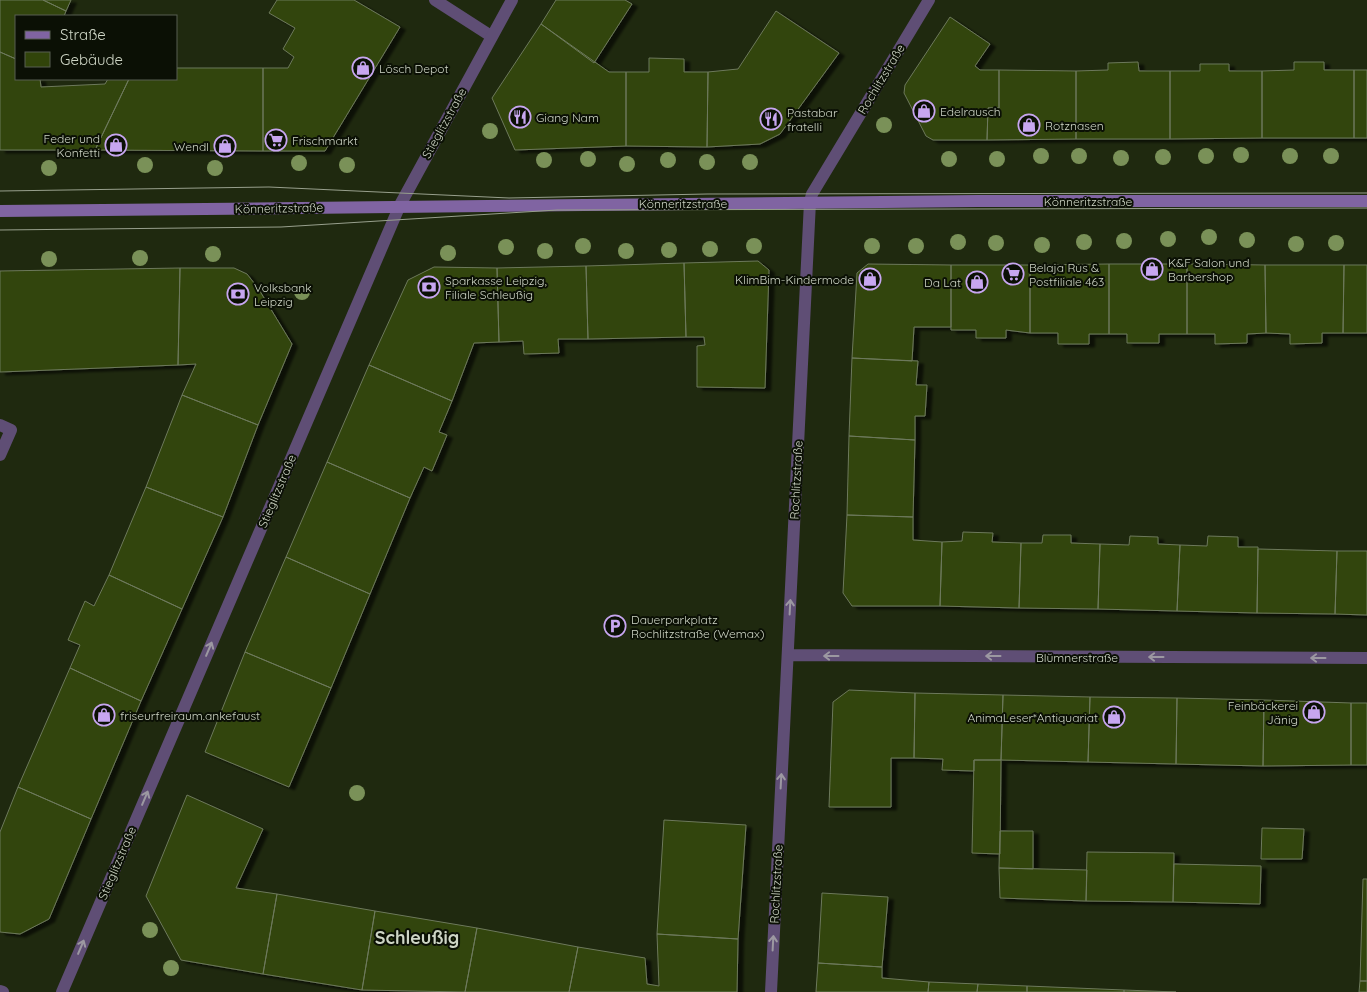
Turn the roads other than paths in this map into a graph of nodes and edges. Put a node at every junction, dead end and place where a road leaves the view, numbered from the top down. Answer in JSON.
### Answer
{"nodes":[{"id":1,"x":435,"y":0,"type":"edge"},
{"id":2,"x":512,"y":0,"type":"edge"},
{"id":3,"x":929,"y":0,"type":"edge"},
{"id":4,"x":491,"y":36,"type":"junction"},
{"id":5,"x":1367,"y":201,"type":"edge"},
{"id":6,"x":810,"y":202,"type":"junction"},
{"id":7,"x":400,"y":206,"type":"junction"},
{"id":8,"x":0,"y":211,"type":"edge"},
{"id":9,"x":0,"y":425,"type":"edge"},
{"id":10,"x":0,"y":455,"type":"edge"},
{"id":11,"x":788,"y":655,"type":"junction"},
{"id":12,"x":1367,"y":658,"type":"edge"},
{"id":13,"x":62,"y":992,"type":"edge"},
{"id":14,"x":771,"y":992,"type":"edge"}],
"edges":[{"from":1,"to":4,"type":"street"},
{"from":2,"to":4,"type":"street","name":"Stieglitzstraße"},
{"from":3,"to":6,"type":"street","name":"Rochlitzstraße"},
{"from":4,"to":7,"type":"street","name":"Stieglitzstraße"},
{"from":5,"to":6,"type":"main road","name":"Könneritzstraße"},
{"from":6,"to":7,"type":"main road","name":"Könneritzstraße"},
{"from":11,"to":6,"type":"street","name":"Rochlitzstraße","one_way":true},
{"from":7,"to":8,"type":"main road","name":"Könneritzstraße"},
{"from":13,"to":7,"type":"street","name":"Stieglitzstraße","one_way":true},
{"from":9,"to":10,"type":"street"},
{"from":12,"to":11,"type":"street","name":"Blümnerstraße","one_way":true},
{"from":14,"to":11,"type":"street","name":"Rochlitzstraße","one_way":true}]}
